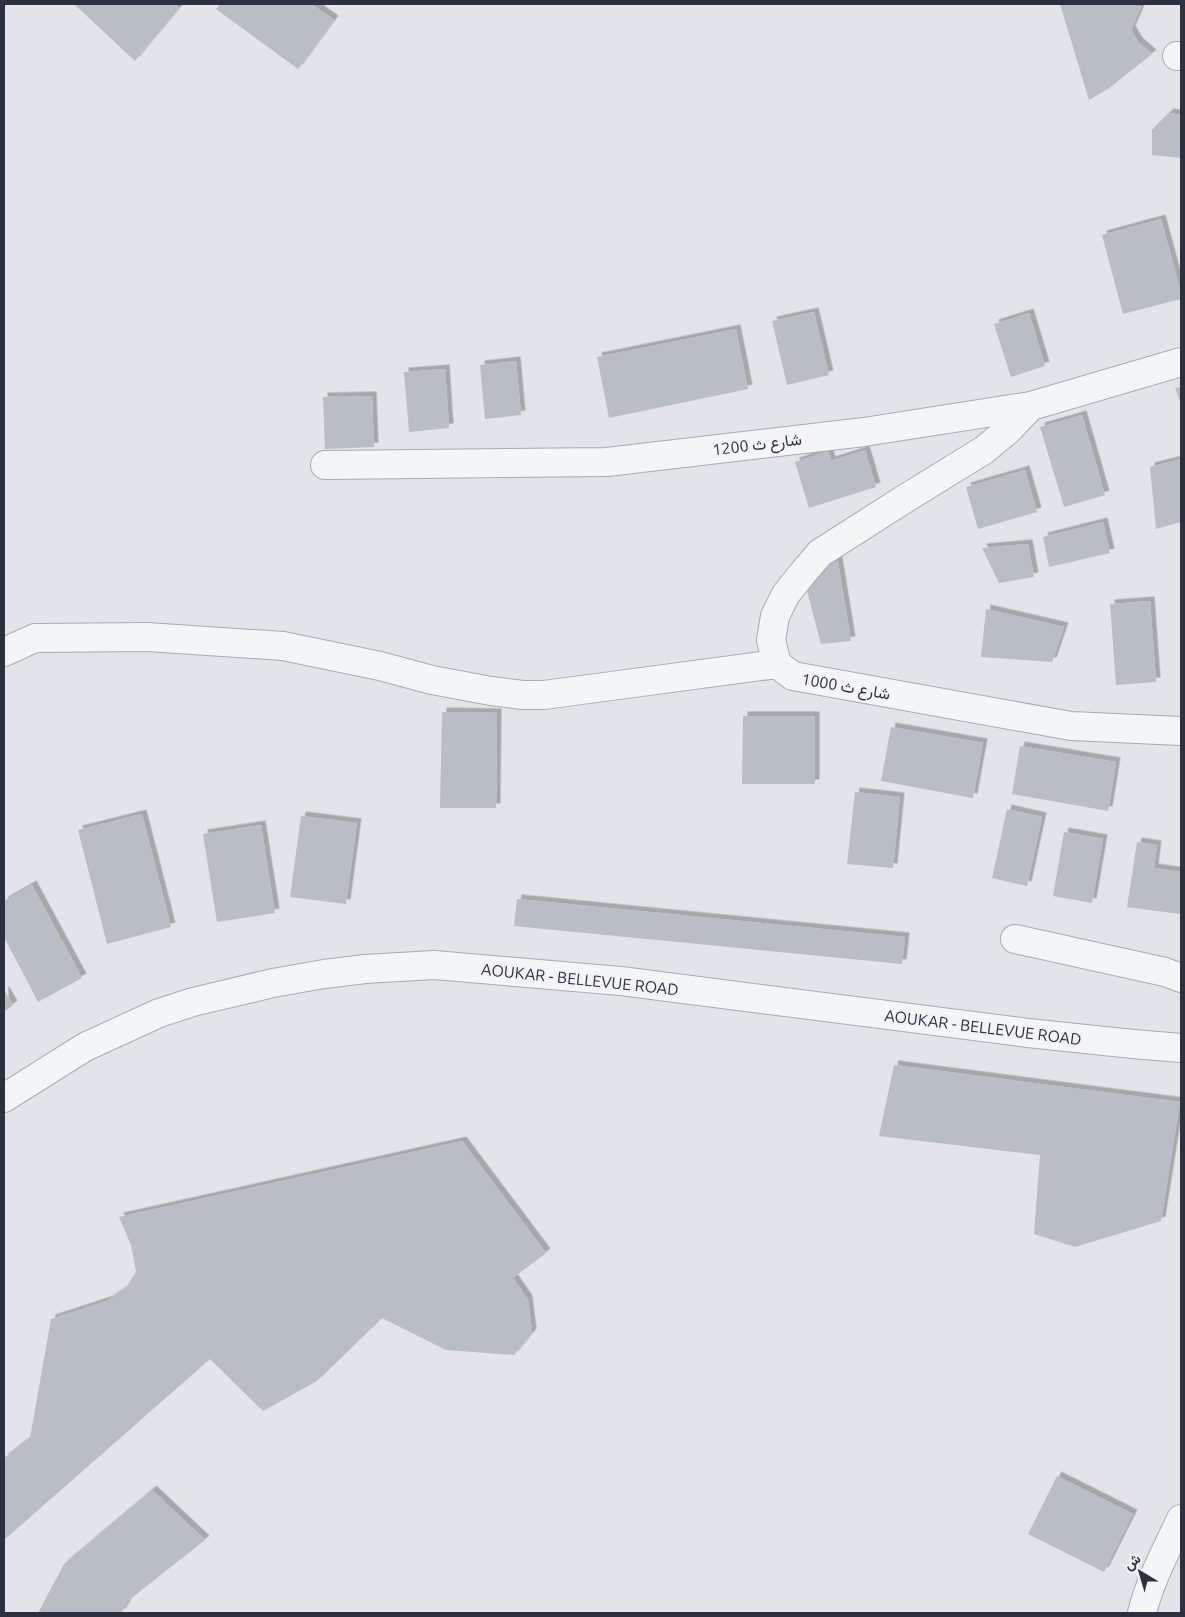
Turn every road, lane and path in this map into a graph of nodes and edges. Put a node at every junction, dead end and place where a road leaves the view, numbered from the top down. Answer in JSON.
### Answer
{"nodes":[{"id":1,"x":1181,"y":362,"type":"edge"},
{"id":2,"x":1031,"y":406,"type":"junction"},
{"id":3,"x":325,"y":465,"type":"dead end"},
{"id":4,"x":4,"y":652,"type":"edge"},
{"id":5,"x":777,"y":664,"type":"junction"},
{"id":6,"x":1181,"y":731,"type":"edge"},
{"id":7,"x":1015,"y":939,"type":"dead end"},
{"id":8,"x":1181,"y":978,"type":"edge"},
{"id":9,"x":1181,"y":1048,"type":"edge"},
{"id":10,"x":4,"y":1098,"type":"edge"},
{"id":11,"x":1181,"y":1519,"type":"edge"},
{"id":12,"x":1142,"y":1613,"type":"edge"}],
"edges":[{"from":1,"to":2,"type":"street","name":"شارع ث 1200"},
{"from":2,"to":3,"type":"street","name":"شارع ث 1200"},
{"from":2,"to":5,"type":"street"},
{"from":4,"to":5,"type":"street"},
{"from":5,"to":6,"type":"street","name":"شارع ث 1000"},
{"from":7,"to":8,"type":"street"},
{"from":9,"to":10,"type":"street","name":"AOUKAR - BELLEVUE ROAD"},
{"from":11,"to":12,"type":"street"}]}
